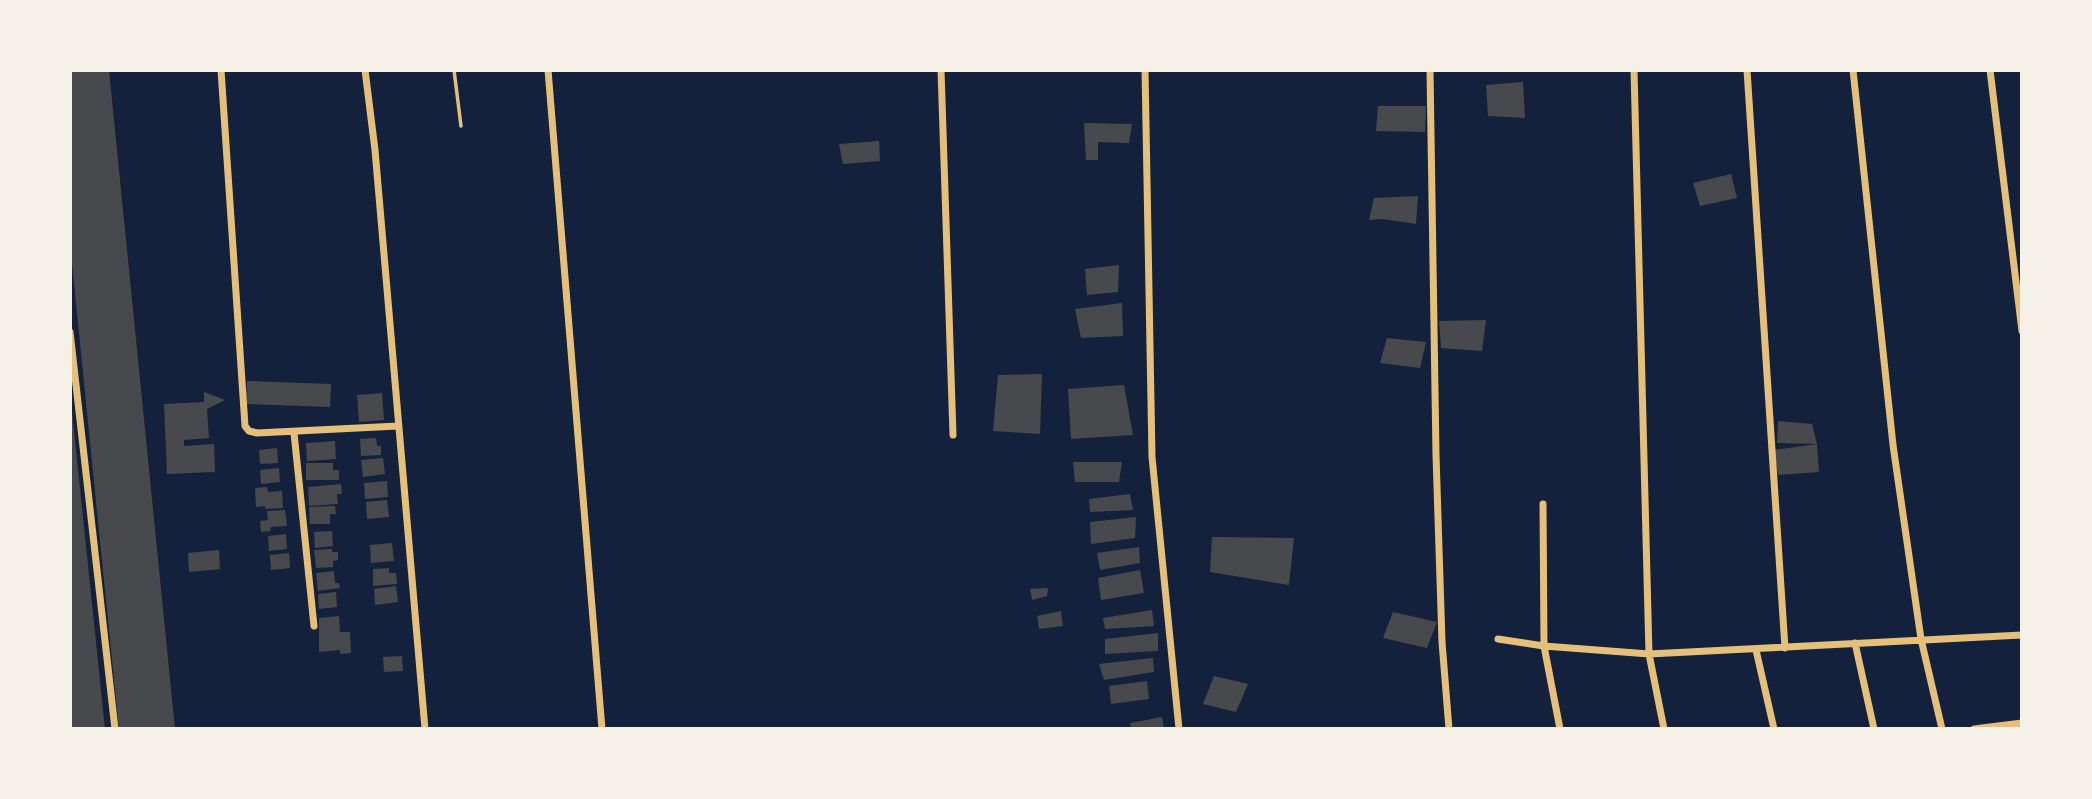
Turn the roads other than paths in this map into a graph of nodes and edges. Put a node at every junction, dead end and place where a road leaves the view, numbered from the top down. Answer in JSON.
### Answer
{"nodes":[{"id":1,"x":221,"y":70,"type":"edge"},
{"id":2,"x":365,"y":70,"type":"edge"},
{"id":3,"x":454,"y":70,"type":"edge"},
{"id":4,"x":548,"y":70,"type":"edge"},
{"id":5,"x":941,"y":70,"type":"edge"},
{"id":6,"x":1145,"y":70,"type":"edge"},
{"id":7,"x":1430,"y":70,"type":"edge"},
{"id":8,"x":1634,"y":70,"type":"edge"},
{"id":9,"x":1747,"y":70,"type":"edge"},
{"id":10,"x":1853,"y":70,"type":"edge"},
{"id":11,"x":1990,"y":70,"type":"edge"},
{"id":12,"x":461,"y":126,"type":"dead end"},
{"id":13,"x":70,"y":331,"type":"edge"},
{"id":14,"x":2022,"y":331,"type":"edge"},
{"id":15,"x":398,"y":426,"type":"junction"},
{"id":16,"x":294,"y":433,"type":"junction"},
{"id":17,"x":953,"y":435,"type":"dead end"},
{"id":18,"x":1543,"y":504,"type":"dead end"},
{"id":19,"x":314,"y":626,"type":"dead end"},
{"id":20,"x":2022,"y":635,"type":"edge"},
{"id":21,"x":1498,"y":639,"type":"dead end"},
{"id":22,"x":1921,"y":639,"type":"junction"},
{"id":23,"x":1855,"y":643,"type":"junction"},
{"id":24,"x":1544,"y":646,"type":"junction"},
{"id":25,"x":1785,"y":648,"type":"junction"},
{"id":26,"x":1756,"y":650,"type":"junction"},
{"id":27,"x":1649,"y":654,"type":"junction"},
{"id":28,"x":2022,"y":723,"type":"edge"},
{"id":29,"x":115,"y":729,"type":"edge"},
{"id":30,"x":425,"y":729,"type":"edge"},
{"id":31,"x":602,"y":729,"type":"edge"},
{"id":32,"x":1179,"y":729,"type":"edge"},
{"id":33,"x":1449,"y":729,"type":"edge"},
{"id":34,"x":1560,"y":729,"type":"edge"},
{"id":35,"x":1664,"y":729,"type":"edge"},
{"id":36,"x":1774,"y":729,"type":"edge"},
{"id":37,"x":1874,"y":729,"type":"edge"},
{"id":38,"x":1942,"y":729,"type":"edge"},
{"id":39,"x":1974,"y":729,"type":"edge"}],
"edges":[{"from":1,"to":16,"type":"street"},
{"from":2,"to":15,"type":"street"},
{"from":3,"to":12,"type":"lane"},
{"from":4,"to":31,"type":"street"},
{"from":5,"to":17,"type":"street"},
{"from":6,"to":32,"type":"street"},
{"from":7,"to":33,"type":"street"},
{"from":8,"to":27,"type":"street"},
{"from":9,"to":25,"type":"street"},
{"from":10,"to":22,"type":"street"},
{"from":11,"to":14,"type":"street"},
{"from":13,"to":29,"type":"street"},
{"from":15,"to":16,"type":"street"},
{"from":15,"to":30,"type":"street"},
{"from":16,"to":19,"type":"street"},
{"from":18,"to":24,"type":"street"},
{"from":20,"to":22,"type":"street"},
{"from":21,"to":24,"type":"street"},
{"from":22,"to":23,"type":"street"},
{"from":22,"to":38,"type":"street"},
{"from":23,"to":25,"type":"street"},
{"from":23,"to":37,"type":"street"},
{"from":24,"to":27,"type":"street"},
{"from":24,"to":34,"type":"street"},
{"from":25,"to":26,"type":"street"},
{"from":26,"to":27,"type":"street"},
{"from":26,"to":36,"type":"street"},
{"from":27,"to":35,"type":"street"},
{"from":28,"to":39,"type":"street"}]}
